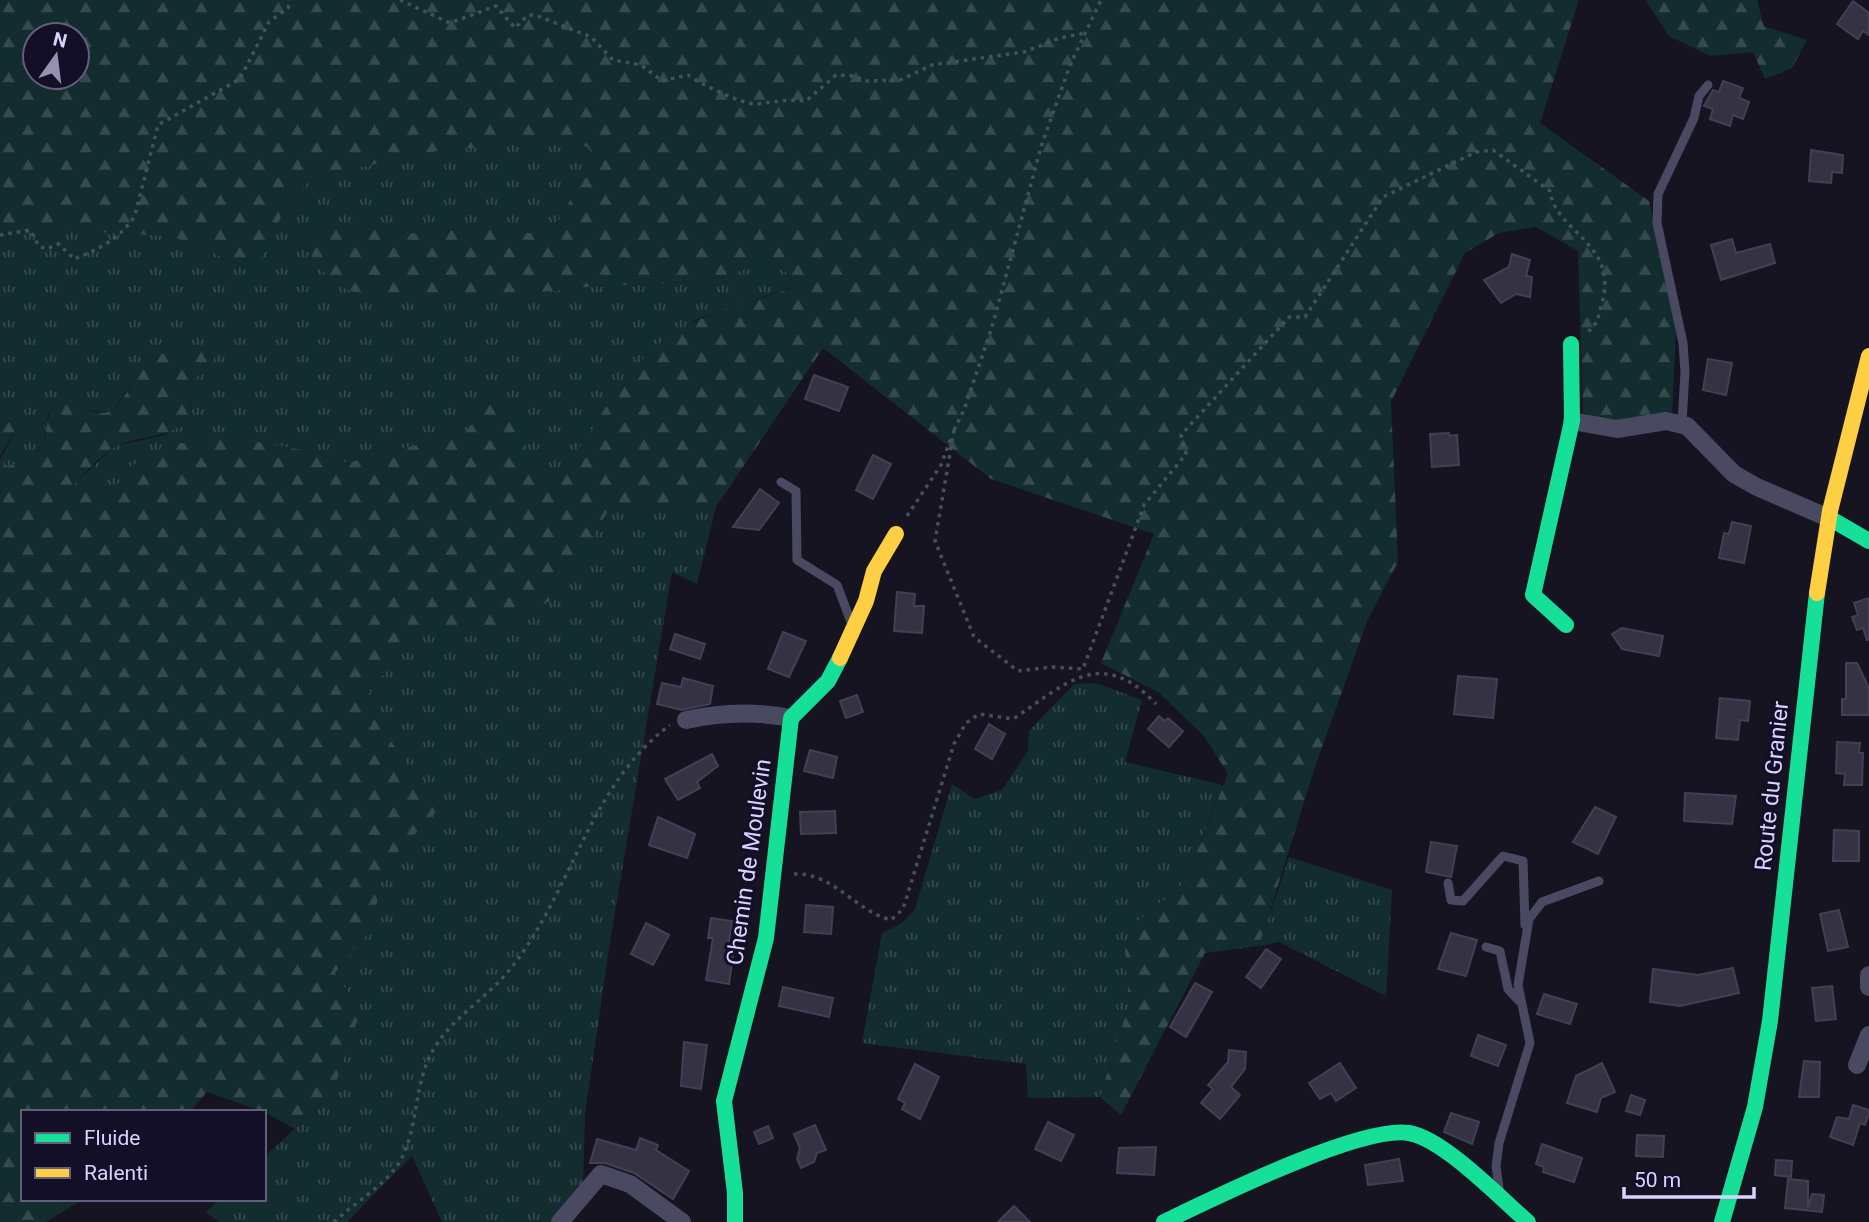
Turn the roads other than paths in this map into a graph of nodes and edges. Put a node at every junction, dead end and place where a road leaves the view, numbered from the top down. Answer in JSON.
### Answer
{"nodes":[{"id":1,"x":1707,"y":85,"type":"dead end"},
{"id":2,"x":1572,"y":344,"type":"road end"},
{"id":3,"x":1869,"y":356,"type":"edge"},
{"id":4,"x":1573,"y":421,"type":"junction"},
{"id":5,"x":1682,"y":424,"type":"junction"},
{"id":6,"x":781,"y":482,"type":"dead end"},
{"id":7,"x":1831,"y":519,"type":"junction"},
{"id":8,"x":896,"y":534,"type":"road end"},
{"id":9,"x":1869,"y":541,"type":"edge"},
{"id":10,"x":1566,"y":625,"type":"dead end"},
{"id":11,"x":854,"y":630,"type":"junction"},
{"id":12,"x":791,"y":718,"type":"junction"},
{"id":13,"x":686,"y":720,"type":"road end"},
{"id":14,"x":1599,"y":881,"type":"dead end"},
{"id":15,"x":1448,"y":883,"type":"dead end"},
{"id":16,"x":1525,"y":934,"type":"junction"},
{"id":17,"x":1486,"y":947,"type":"dead end"},
{"id":18,"x":1869,"y":975,"type":"edge"},
{"id":19,"x":1869,"y":987,"type":"edge"},
{"id":20,"x":1520,"y":1003,"type":"junction"},
{"id":21,"x":1869,"y":1035,"type":"edge"},
{"id":22,"x":1857,"y":1065,"type":"dead end"},
{"id":23,"x":1501,"y":1200,"type":"junction"},
{"id":24,"x":561,"y":1222,"type":"edge"},
{"id":25,"x":682,"y":1222,"type":"edge"},
{"id":26,"x":735,"y":1222,"type":"edge"},
{"id":27,"x":1164,"y":1222,"type":"edge"},
{"id":28,"x":1528,"y":1222,"type":"edge"},
{"id":29,"x":1722,"y":1222,"type":"edge"}],
"edges":[{"from":1,"to":5,"type":"lane"},
{"from":2,"to":4,"type":"street"},
{"from":3,"to":7,"type":"street","name":"Route du Granier"},
{"from":4,"to":5,"type":"street"},
{"from":4,"to":10,"type":"street"},
{"from":5,"to":7,"type":"street"},
{"from":6,"to":11,"type":"lane"},
{"from":7,"to":9,"type":"street"},
{"from":7,"to":29,"type":"street","name":"Route du Granier"},
{"from":8,"to":11,"type":"street"},
{"from":11,"to":12,"type":"street"},
{"from":12,"to":13,"type":"street"},
{"from":12,"to":26,"type":"street","name":"Chemin de Moulevin"},
{"from":14,"to":16,"type":"lane"},
{"from":15,"to":16,"type":"lane"},
{"from":16,"to":20,"type":"lane"},
{"from":17,"to":20,"type":"lane"},
{"from":18,"to":19,"type":"street"},
{"from":20,"to":23,"type":"lane"},
{"from":21,"to":22,"type":"street"},
{"from":23,"to":27,"type":"street"},
{"from":23,"to":28,"type":"street"},
{"from":24,"to":25,"type":"street"}]}
